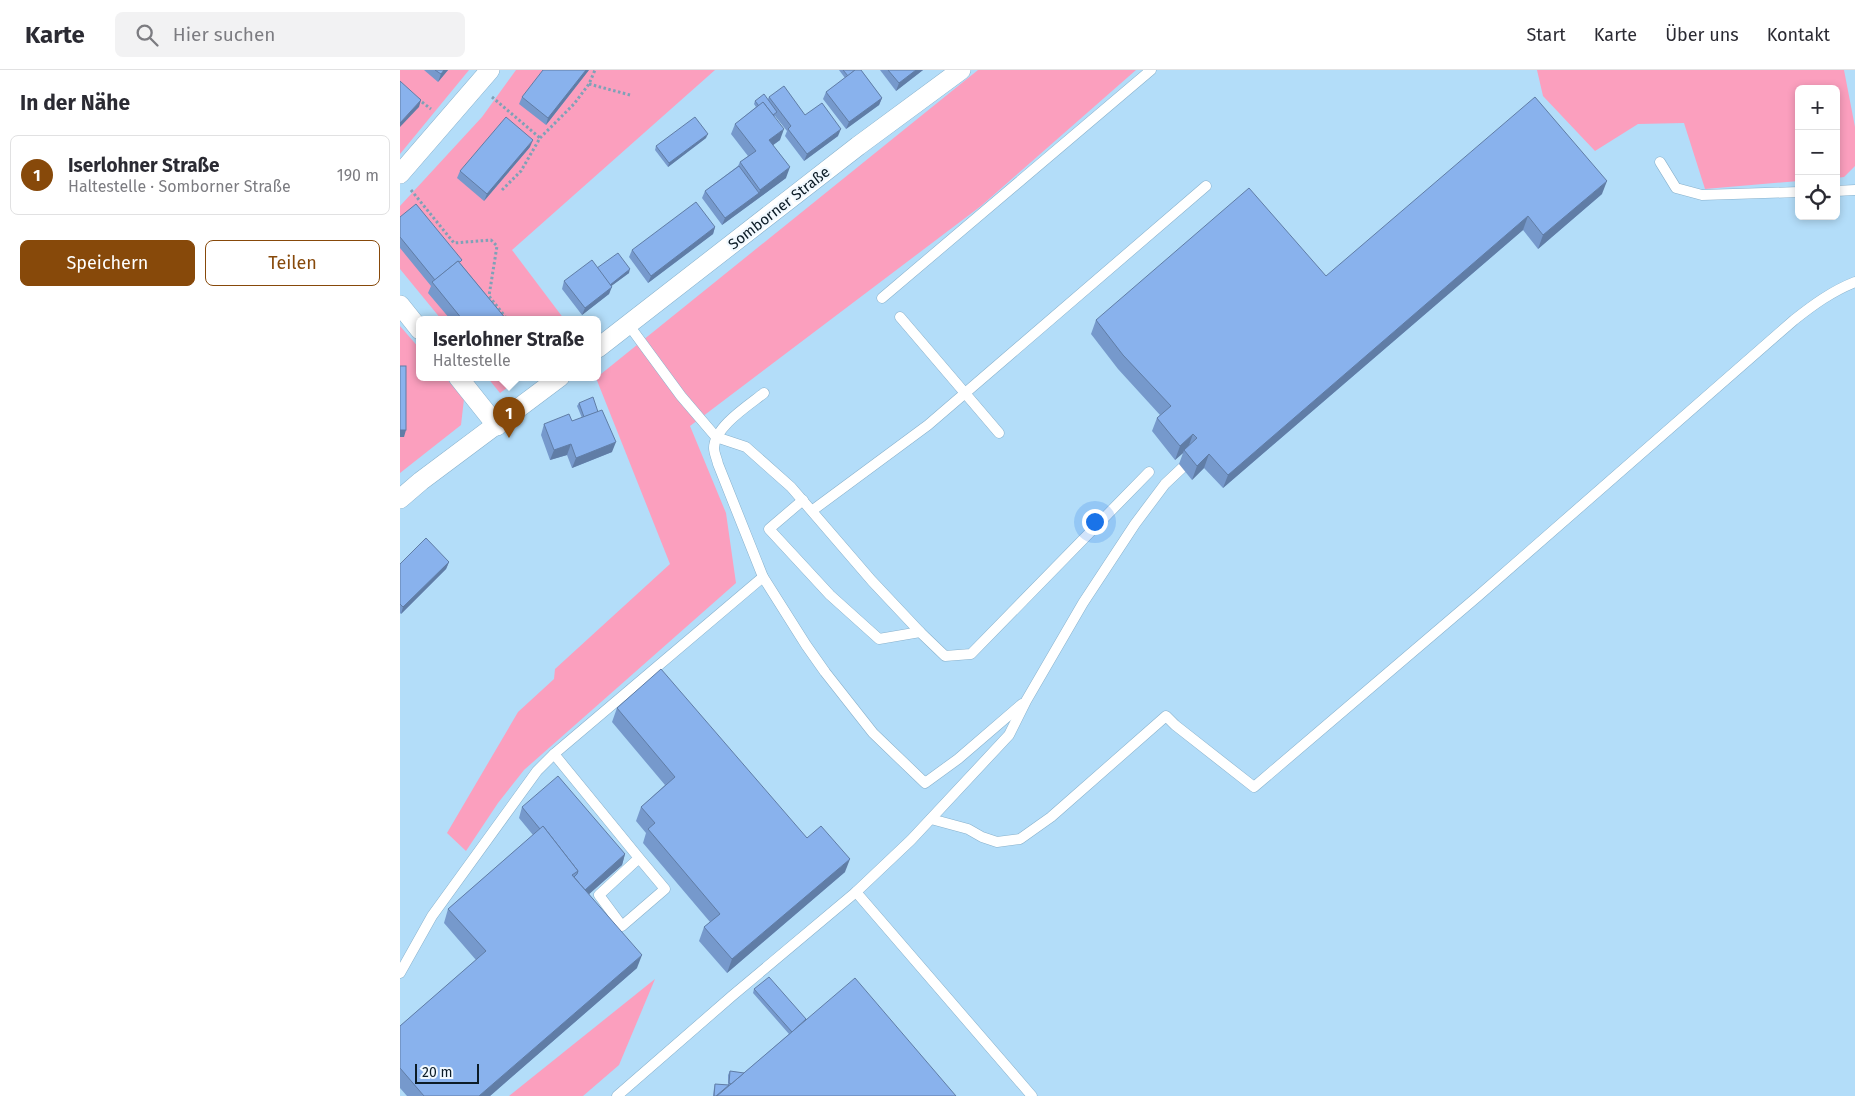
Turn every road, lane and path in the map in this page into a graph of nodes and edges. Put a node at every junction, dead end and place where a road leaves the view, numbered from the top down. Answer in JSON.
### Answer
{"nodes":[{"id":1,"x":490,"y":70,"type":"edge"},
{"id":2,"x":595,"y":70,"type":"edge"},
{"id":3,"x":961,"y":70,"type":"edge"},
{"id":4,"x":1150,"y":70,"type":"edge"},
{"id":5,"x":589,"y":84,"type":"junction"},
{"id":6,"x":478,"y":86,"type":"junction"},
{"id":7,"x":630,"y":95,"type":"dead end"},
{"id":8,"x":416,"y":97,"type":"edge"},
{"id":9,"x":446,"y":122,"type":"junction"},
{"id":10,"x":540,"y":138,"type":"junction"},
{"id":11,"x":1660,"y":162,"type":"dead end"},
{"id":12,"x":400,"y":174,"type":"edge"},
{"id":13,"x":1206,"y":186,"type":"dead end"},
{"id":14,"x":502,"y":190,"type":"edge"},
{"id":15,"x":1855,"y":190,"type":"edge"},
{"id":16,"x":1840,"y":191,"type":"edge"},
{"id":17,"x":1795,"y":192,"type":"edge"},
{"id":18,"x":426,"y":208,"type":"dead end"},
{"id":19,"x":1855,"y":282,"type":"edge"},
{"id":20,"x":882,"y":298,"type":"dead end"},
{"id":21,"x":400,"y":305,"type":"edge"},
{"id":22,"x":505,"y":316,"type":"edge"},
{"id":23,"x":900,"y":317,"type":"dead end"},
{"id":24,"x":628,"y":324,"type":"junction"},
{"id":25,"x":416,"y":325,"type":"edge"},
{"id":26,"x":601,"y":346,"type":"edge"},
{"id":27,"x":461,"y":381,"type":"edge"},
{"id":28,"x":555,"y":381,"type":"edge"},
{"id":29,"x":764,"y":393,"type":"dead end"},
{"id":30,"x":965,"y":394,"type":"junction"},
{"id":31,"x":497,"y":426,"type":"junction"},
{"id":32,"x":999,"y":434,"type":"dead end"},
{"id":33,"x":716,"y":438,"type":"junction"},
{"id":34,"x":1182,"y":468,"type":"edge"},
{"id":35,"x":1149,"y":472,"type":"dead end"},
{"id":36,"x":400,"y":499,"type":"edge"},
{"id":37,"x":803,"y":500,"type":"junction"},
{"id":38,"x":813,"y":510,"type":"junction"},
{"id":39,"x":764,"y":577,"type":"junction"},
{"id":40,"x":920,"y":632,"type":"junction"},
{"id":41,"x":1026,"y":700,"type":"junction"},
{"id":42,"x":554,"y":754,"type":"junction"},
{"id":43,"x":931,"y":819,"type":"junction"},
{"id":44,"x":639,"y":858,"type":"junction"},
{"id":45,"x":856,"y":892,"type":"junction"},
{"id":46,"x":400,"y":972,"type":"edge"},
{"id":47,"x":617,"y":1096,"type":"edge"},
{"id":48,"x":1032,"y":1096,"type":"edge"}],
"edges":[{"from":1,"to":6,"type":"street"},
{"from":2,"to":5,"type":"path"},
{"from":3,"to":24,"type":"street","name":"Somborner Straße"},
{"from":4,"to":20,"type":"lane"},
{"from":5,"to":7,"type":"path"},
{"from":5,"to":10,"type":"path"},
{"from":6,"to":9,"type":"street"},
{"from":6,"to":10,"type":"path"},
{"from":8,"to":9,"type":"path"},
{"from":9,"to":12,"type":"street"},
{"from":10,"to":14,"type":"path"},
{"from":11,"to":17,"type":"lane"},
{"from":13,"to":30,"type":"lane"},
{"from":15,"to":16,"type":"lane"},
{"from":18,"to":22,"type":"path"},
{"from":19,"to":43,"type":"lane"},
{"from":21,"to":25,"type":"street"},
{"from":23,"to":30,"type":"lane"},
{"from":24,"to":26,"type":"street","name":"Somborner Straße"},
{"from":24,"to":33,"type":"lane"},
{"from":27,"to":31,"type":"street"},
{"from":28,"to":31,"type":"street"},
{"from":29,"to":33,"type":"lane"},
{"from":30,"to":32,"type":"lane"},
{"from":30,"to":38,"type":"lane"},
{"from":31,"to":36,"type":"street"},
{"from":33,"to":37,"type":"lane"},
{"from":33,"to":39,"type":"lane"},
{"from":34,"to":41,"type":"lane"},
{"from":35,"to":40,"type":"lane"},
{"from":37,"to":38,"type":"lane"},
{"from":37,"to":40,"type":"lane"},
{"from":38,"to":40,"type":"lane"},
{"from":39,"to":41,"type":"lane"},
{"from":39,"to":42,"type":"lane"},
{"from":41,"to":43,"type":"lane"},
{"from":42,"to":44,"type":"lane"},
{"from":42,"to":46,"type":"lane"},
{"from":43,"to":45,"type":"lane"},
{"from":44,"to":44,"type":"lane"},
{"from":45,"to":47,"type":"lane"},
{"from":45,"to":48,"type":"lane"}]}
